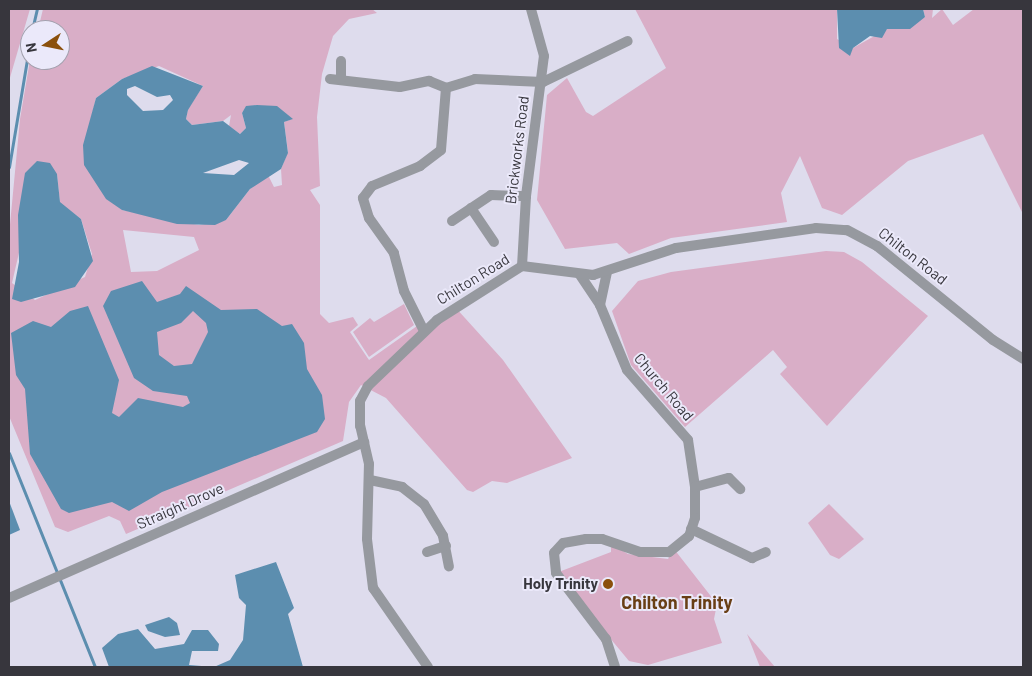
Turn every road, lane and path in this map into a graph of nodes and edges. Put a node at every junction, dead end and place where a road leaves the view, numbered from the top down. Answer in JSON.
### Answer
{"nodes":[{"id":1,"x":531,"y":9,"type":"edge"},
{"id":2,"x":628,"y":41,"type":"dead end"},
{"id":3,"x":341,"y":60,"type":"dead end"},
{"id":4,"x":330,"y":78,"type":"dead end"},
{"id":5,"x":341,"y":79,"type":"junction"},
{"id":6,"x":543,"y":82,"type":"junction"},
{"id":7,"x":446,"y":88,"type":"junction"},
{"id":8,"x":526,"y":196,"type":"junction"},
{"id":9,"x":471,"y":208,"type":"junction"},
{"id":10,"x":452,"y":221,"type":"dead end"},
{"id":11,"x":494,"y":242,"type":"dead end"},
{"id":12,"x":522,"y":266,"type":"junction"},
{"id":13,"x":607,"y":273,"type":"junction"},
{"id":14,"x":580,"y":275,"type":"junction"},
{"id":15,"x":600,"y":305,"type":"junction"},
{"id":16,"x":424,"y":331,"type":"junction"},
{"id":17,"x":1023,"y":359,"type":"edge"},
{"id":18,"x":364,"y":442,"type":"junction"},
{"id":19,"x":370,"y":480,"type":"junction"},
{"id":20,"x":695,"y":487,"type":"junction"},
{"id":21,"x":740,"y":489,"type":"dead end"},
{"id":22,"x":691,"y":529,"type":"junction"},
{"id":23,"x":446,"y":546,"type":"junction"},
{"id":24,"x":427,"y":552,"type":"dead end"},
{"id":25,"x":766,"y":552,"type":"dead end"},
{"id":26,"x":448,"y":566,"type":"dead end"},
{"id":27,"x":9,"y":598,"type":"edge"},
{"id":28,"x":428,"y":667,"type":"edge"},
{"id":29,"x":615,"y":667,"type":"edge"}],
"edges":[{"from":1,"to":6,"type":"street"},
{"from":2,"to":6,"type":"street"},
{"from":3,"to":5,"type":"street"},
{"from":4,"to":5,"type":"street"},
{"from":5,"to":7,"type":"street"},
{"from":6,"to":7,"type":"street","name":"Brickworks Road"},
{"from":6,"to":8,"type":"street","name":"Brickworks Road"},
{"from":7,"to":16,"type":"street"},
{"from":8,"to":9,"type":"street"},
{"from":8,"to":12,"type":"street","name":"Brickworks Road"},
{"from":9,"to":10,"type":"street"},
{"from":9,"to":11,"type":"street"},
{"from":12,"to":14,"type":"street","name":"Chilton Road"},
{"from":12,"to":16,"type":"street","name":"Chilton Road"},
{"from":13,"to":14,"type":"street","name":"Chilton Road"},
{"from":13,"to":15,"type":"street"},
{"from":13,"to":17,"type":"street","name":"Chilton Road"},
{"from":14,"to":15,"type":"street","name":"Church Road"},
{"from":15,"to":20,"type":"street","name":"Church Road"},
{"from":16,"to":18,"type":"street","name":"Chilton Road"},
{"from":18,"to":19,"type":"street","name":"Chilton Road"},
{"from":18,"to":27,"type":"street","name":"Straight Drove"},
{"from":19,"to":23,"type":"street"},
{"from":19,"to":28,"type":"street","name":"Chilton Road"},
{"from":20,"to":21,"type":"street"},
{"from":20,"to":22,"type":"street","name":"Church Road"},
{"from":22,"to":25,"type":"street"},
{"from":22,"to":29,"type":"street"},
{"from":23,"to":24,"type":"street"},
{"from":23,"to":26,"type":"street"}]}
